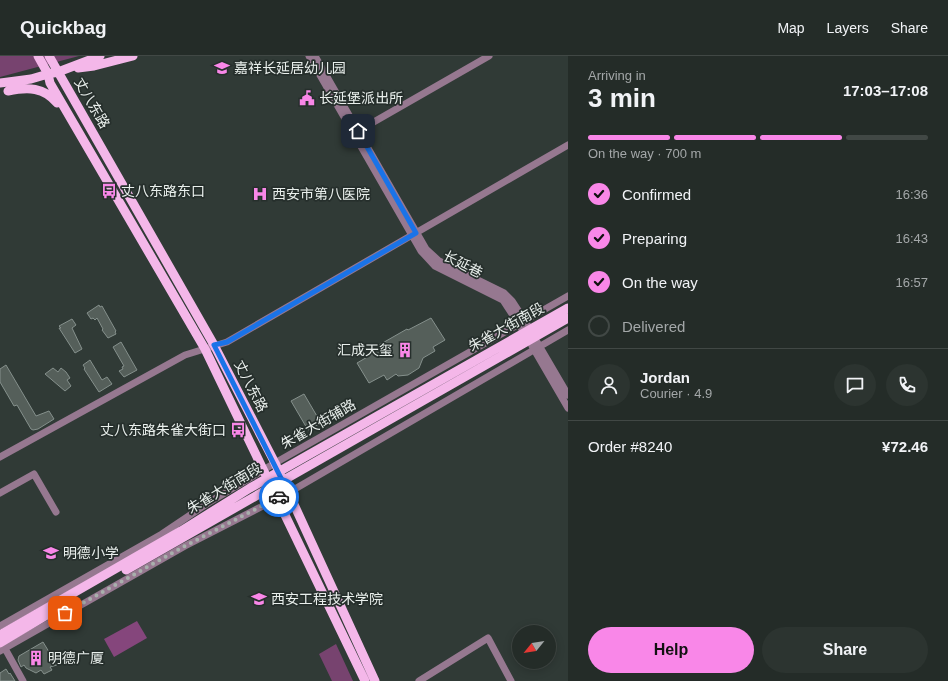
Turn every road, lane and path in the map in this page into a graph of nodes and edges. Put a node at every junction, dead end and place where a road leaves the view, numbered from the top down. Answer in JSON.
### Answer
{"nodes":[{"id":1,"x":38,"y":56,"type":"edge"},
{"id":2,"x":49,"y":56,"type":"edge"},
{"id":3,"x":100,"y":56,"type":"edge"},
{"id":4,"x":133,"y":56,"type":"edge"},
{"id":5,"x":309,"y":56,"type":"edge"},
{"id":6,"x":315,"y":56,"type":"edge"},
{"id":7,"x":489,"y":56,"type":"edge"},
{"id":8,"x":62,"y":71,"type":"junction"},
{"id":9,"x":48,"y":74,"type":"junction"},
{"id":10,"x":31,"y":80,"type":"junction"},
{"id":11,"x":0,"y":83,"type":"edge"},
{"id":12,"x":4,"y":92,"type":"edge"},
{"id":13,"x":74,"y":123,"type":"junction"},
{"id":14,"x":358,"y":131,"type":"junction"},
{"id":15,"x":568,"y":145,"type":"edge"},
{"id":16,"x":414,"y":234,"type":"junction"},
{"id":17,"x":568,"y":296,"type":"edge"},
{"id":18,"x":568,"y":308,"type":"edge"},
{"id":19,"x":568,"y":318,"type":"edge"},
{"id":20,"x":522,"y":323,"type":"junction"},
{"id":21,"x":568,"y":330,"type":"edge"},
{"id":22,"x":532,"y":339,"type":"junction"},
{"id":23,"x":214,"y":345,"type":"junction"},
{"id":24,"x":205,"y":349,"type":"junction"},
{"id":25,"x":568,"y":395,"type":"edge"},
{"id":26,"x":568,"y":408,"type":"edge"},
{"id":27,"x":0,"y":457,"type":"edge"},
{"id":28,"x":275,"y":463,"type":"junction"},
{"id":29,"x":279,"y":472,"type":"junction"},
{"id":30,"x":265,"y":475,"type":"junction"},
{"id":31,"x":283,"y":482,"type":"junction"},
{"id":32,"x":271,"y":488,"type":"junction"},
{"id":33,"x":0,"y":493,"type":"edge"},
{"id":34,"x":288,"y":493,"type":"junction"},
{"id":35,"x":277,"y":498,"type":"junction"},
{"id":36,"x":56,"y":512,"type":"dead end"},
{"id":37,"x":0,"y":626,"type":"edge"},
{"id":38,"x":1,"y":643,"type":"edge"},
{"id":39,"x":23,"y":681,"type":"edge"},
{"id":40,"x":365,"y":681,"type":"edge"},
{"id":41,"x":375,"y":681,"type":"edge"},
{"id":42,"x":419,"y":681,"type":"edge"},
{"id":43,"x":511,"y":681,"type":"edge"}],
"edges":[{"from":1,"to":9,"type":"main road","name":"丈八东路"},
{"from":2,"to":8,"type":"main road","name":"丈八东路"},
{"from":3,"to":8,"type":"main road"},
{"from":4,"to":8,"type":"main road"},
{"from":5,"to":16,"type":"street","name":"长延巷"},
{"from":6,"to":14,"type":"street","name":"长延巷"},
{"from":7,"to":14,"type":"street"},
{"from":8,"to":9,"type":"main road"},
{"from":8,"to":23,"type":"main road","name":"丈八东路"},
{"from":9,"to":10,"type":"main road"},
{"from":9,"to":13,"type":"main road","name":"丈八东路"},
{"from":10,"to":11,"type":"main road"},
{"from":10,"to":12,"type":"main road"},
{"from":12,"to":13,"type":"main road"},
{"from":13,"to":24,"type":"main road","name":"丈八东路"},
{"from":14,"to":16,"type":"street","name":"长延巷"},
{"from":15,"to":16,"type":"street"},
{"from":16,"to":20,"type":"street","name":"长延巷"},
{"from":16,"to":23,"type":"street"},
{"from":17,"to":20,"type":"street","name":"朱雀大街辅路"},
{"from":18,"to":22,"type":"main road","name":"朱雀大街南段"},
{"from":19,"to":22,"type":"main road","name":"朱雀大街南段"},
{"from":20,"to":22,"type":"street","name":"长延巷"},
{"from":20,"to":28,"type":"street","name":"朱雀大街辅路"},
{"from":21,"to":22,"type":"street"},
{"from":22,"to":25,"type":"street"},
{"from":22,"to":26,"type":"street"},
{"from":22,"to":29,"type":"main road","name":"朱雀大街南段"},
{"from":22,"to":31,"type":"main road","name":"朱雀大街南段"},
{"from":22,"to":34,"type":"street"},
{"from":23,"to":24,"type":"street"},
{"from":23,"to":28,"type":"main road","name":"丈八东路"},
{"from":24,"to":27,"type":"street"},
{"from":24,"to":30,"type":"main road","name":"丈八东路"},
{"from":28,"to":29,"type":"main road","name":"丈八东路"},
{"from":28,"to":30,"type":"street","name":"朱雀大街辅路"},
{"from":29,"to":30,"type":"main road","name":"朱雀大街南段"},
{"from":29,"to":31,"type":"main road","name":"丈八东路"},
{"from":30,"to":32,"type":"main road","name":"丈八东路"},
{"from":30,"to":37,"type":"street","name":"朱雀大街辅路"},
{"from":30,"to":38,"type":"main road","name":"朱雀大街南段"},
{"from":31,"to":32,"type":"main road","name":"朱雀大街南段"},
{"from":31,"to":34,"type":"main road","name":"丈八东路"},
{"from":32,"to":35,"type":"main road","name":"丈八东路"},
{"from":32,"to":38,"type":"main road","name":"朱雀大街南段"},
{"from":33,"to":36,"type":"street"},
{"from":34,"to":35,"type":"street"},
{"from":34,"to":41,"type":"main road","name":"丈八东路"},
{"from":35,"to":38,"type":"street"},
{"from":35,"to":40,"type":"main road","name":"丈八东路"},
{"from":38,"to":39,"type":"street"},
{"from":42,"to":43,"type":"street"}]}
